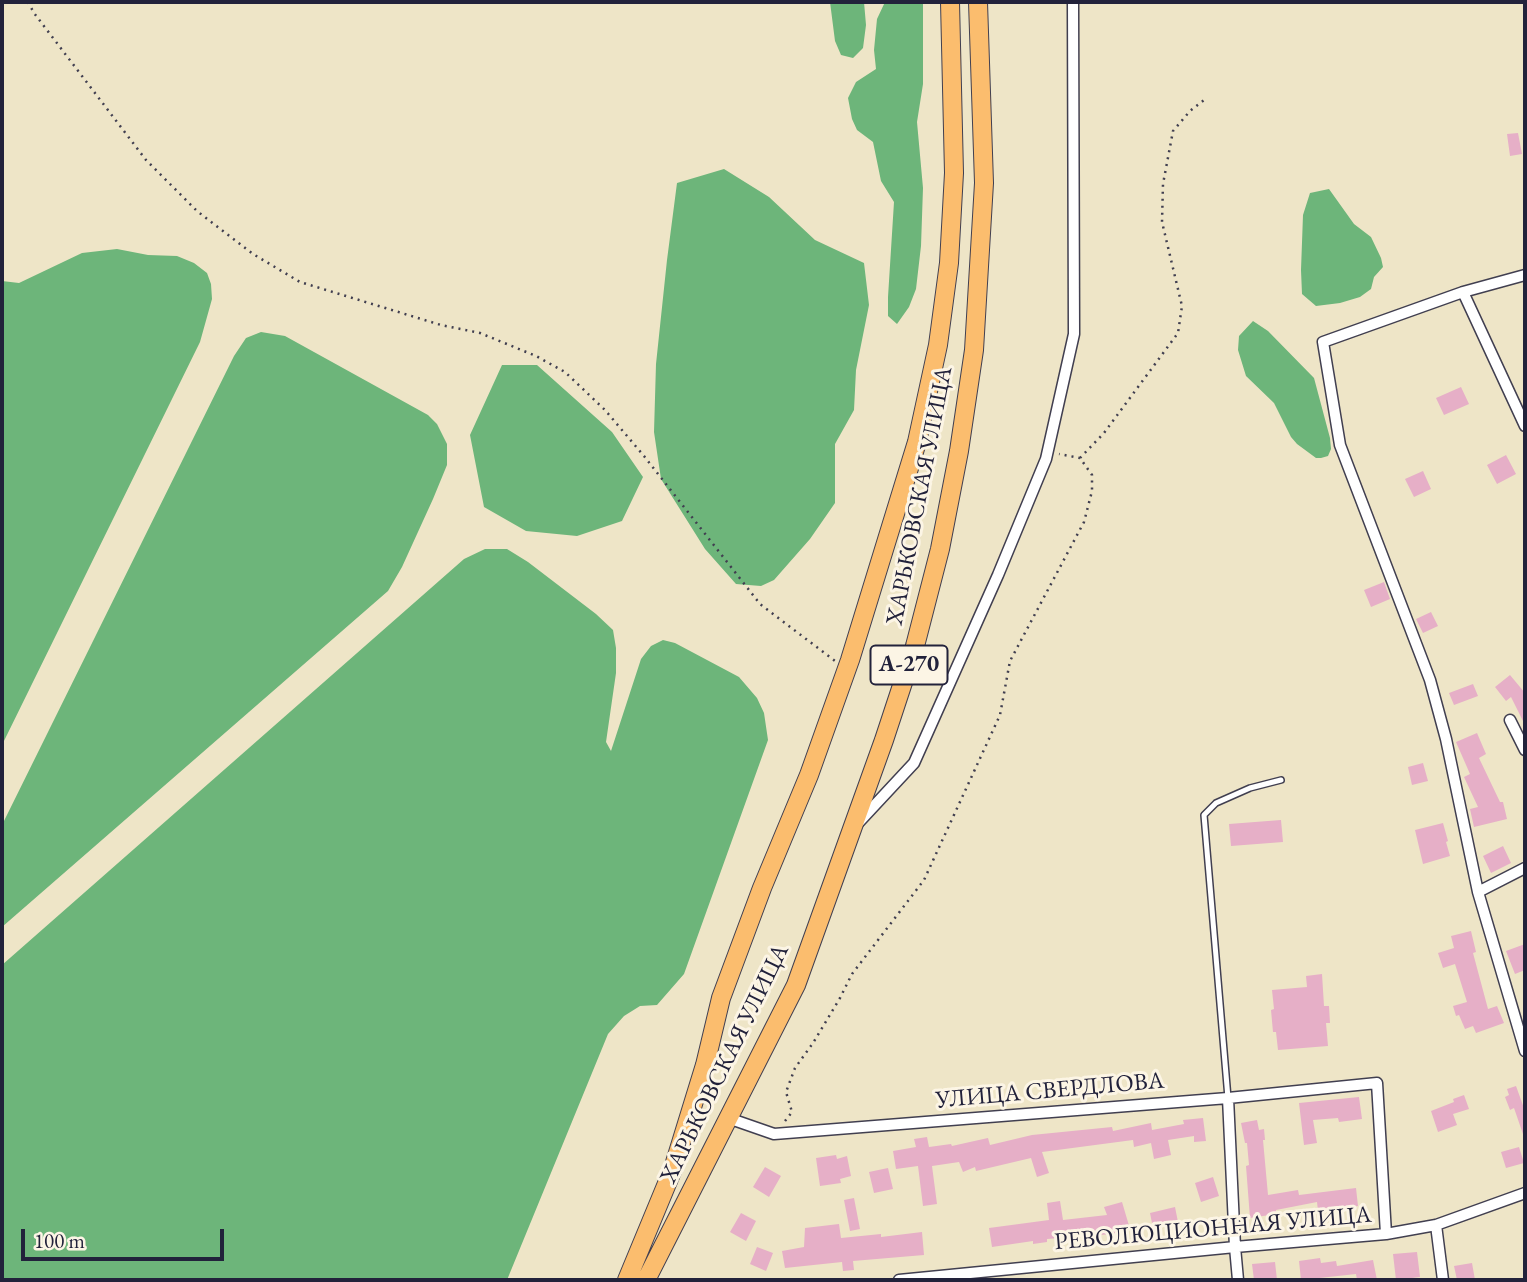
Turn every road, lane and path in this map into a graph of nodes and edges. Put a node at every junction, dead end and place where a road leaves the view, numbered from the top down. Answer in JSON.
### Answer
{"nodes":[{"id":1,"x":27,"y":2,"type":"edge"},
{"id":2,"x":950,"y":2,"type":"edge"},
{"id":3,"x":978,"y":2,"type":"edge"},
{"id":4,"x":1073,"y":2,"type":"edge"},
{"id":5,"x":1204,"y":100,"type":"dead end"},
{"id":6,"x":1525,"y":275,"type":"edge"},
{"id":7,"x":1463,"y":292,"type":"junction"},
{"id":8,"x":1525,"y":426,"type":"edge"},
{"id":9,"x":1048,"y":452,"type":"junction"},
{"id":10,"x":1080,"y":458,"type":"junction"},
{"id":11,"x":847,"y":670,"type":"junction"},
{"id":12,"x":1510,"y":720,"type":"dead end"},
{"id":13,"x":1525,"y":751,"type":"edge"},
{"id":14,"x":1281,"y":780,"type":"dead end"},
{"id":15,"x":851,"y":830,"type":"junction"},
{"id":16,"x":1525,"y":868,"type":"edge"},
{"id":17,"x":1478,"y":892,"type":"junction"},
{"id":18,"x":1525,"y":1051,"type":"edge"},
{"id":19,"x":1228,"y":1098,"type":"junction"},
{"id":20,"x":729,"y":1118,"type":"junction"},
{"id":21,"x":774,"y":1134,"type":"junction"},
{"id":22,"x":1525,"y":1193,"type":"edge"},
{"id":23,"x":1436,"y":1225,"type":"junction"},
{"id":24,"x":1385,"y":1234,"type":"junction"},
{"id":25,"x":1234,"y":1247,"type":"junction"},
{"id":26,"x":627,"y":1280,"type":"edge"},
{"id":27,"x":646,"y":1280,"type":"edge"},
{"id":28,"x":898,"y":1280,"type":"edge"},
{"id":29,"x":1238,"y":1280,"type":"edge"},
{"id":30,"x":1443,"y":1280,"type":"edge"}],
"edges":[{"from":1,"to":11,"type":"path"},
{"from":2,"to":11,"type":"highway","name":"ХАРЬКОВСКАЯ УЛИЦА","number":"А-270"},
{"from":3,"to":15,"type":"highway","name":"ХАРЬКОВСКАЯ УЛИЦА","number":"А-270"},
{"from":4,"to":9,"type":"street"},
{"from":5,"to":10,"type":"path"},
{"from":6,"to":7,"type":"street"},
{"from":7,"to":8,"type":"street"},
{"from":7,"to":17,"type":"street"},
{"from":9,"to":10,"type":"path"},
{"from":9,"to":15,"type":"street"},
{"from":10,"to":21,"type":"path"},
{"from":11,"to":26,"type":"highway","name":"ХАРЬКОВСКАЯ УЛИЦА","number":"А-270"},
{"from":12,"to":13,"type":"street"},
{"from":14,"to":19,"type":"lane"},
{"from":15,"to":20,"type":"highway","name":"ХАРЬКОВСКАЯ УЛИЦА","number":"А-270"},
{"from":16,"to":17,"type":"street"},
{"from":17,"to":18,"type":"street"},
{"from":19,"to":21,"type":"street","name":"УЛИЦА СВЕРДЛОВА"},
{"from":19,"to":24,"type":"street","name":"УЛИЦА СВЕРДЛОВА"},
{"from":19,"to":25,"type":"street"},
{"from":20,"to":21,"type":"street","name":"УЛИЦА СВЕРДЛОВА"},
{"from":20,"to":27,"type":"highway","name":"ХАРЬКОВСКАЯ УЛИЦА","number":"А-270"},
{"from":22,"to":23,"type":"street","name":"РЕВОЛЮЦИОННАЯ УЛИЦА"},
{"from":23,"to":24,"type":"street","name":"РЕВОЛЮЦИОННАЯ УЛИЦА"},
{"from":23,"to":30,"type":"street"},
{"from":24,"to":25,"type":"street","name":"РЕВОЛЮЦИОННАЯ УЛИЦА"},
{"from":25,"to":28,"type":"street","name":"РЕВОЛЮЦИОННАЯ УЛИЦА"},
{"from":25,"to":29,"type":"street"}]}
